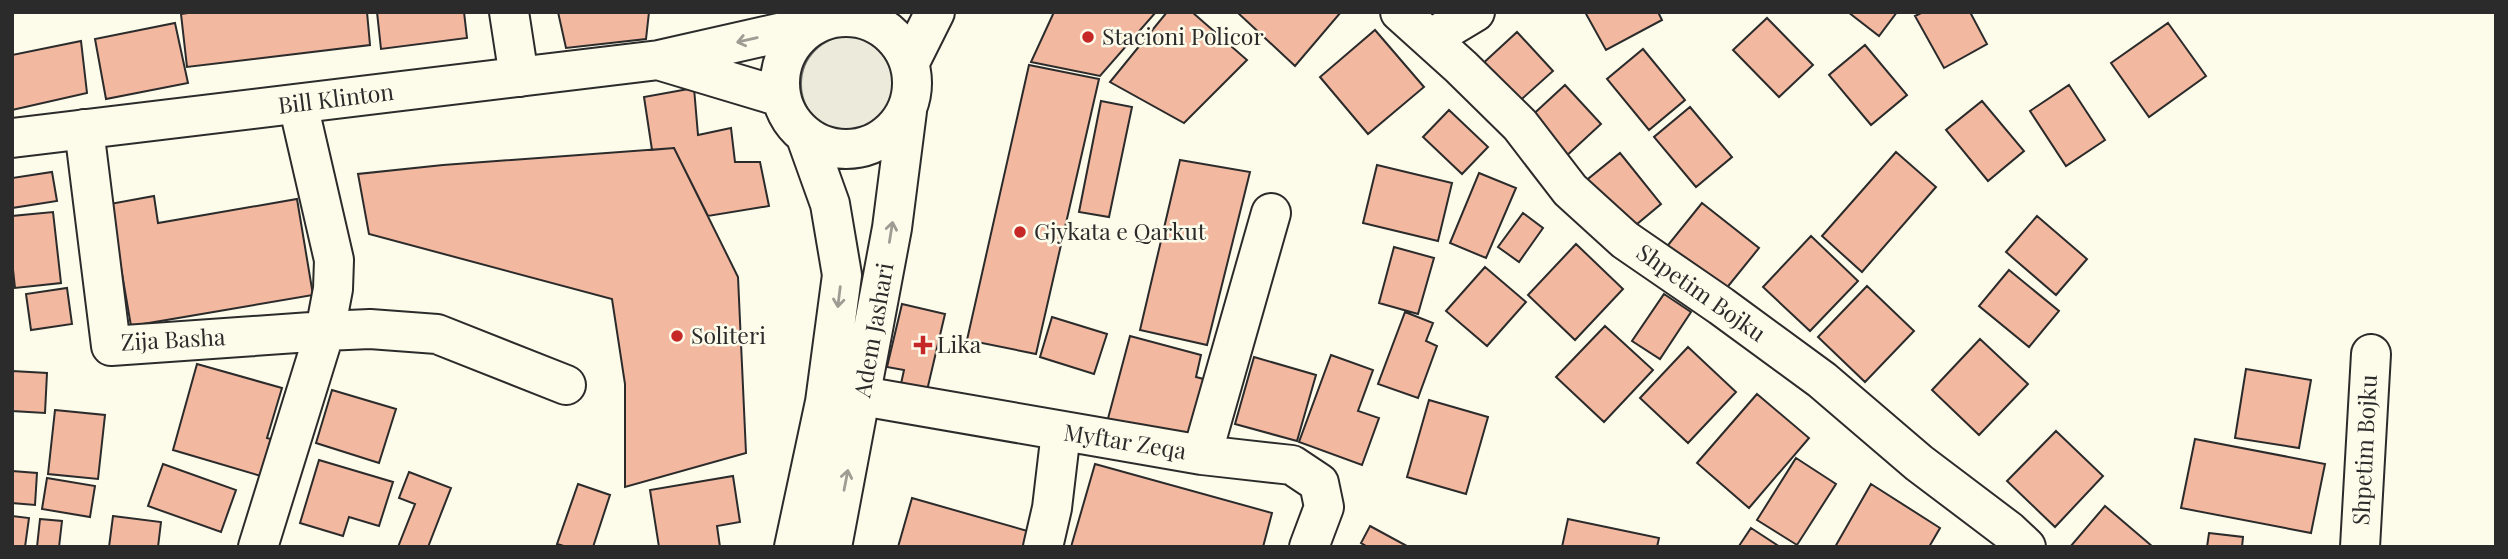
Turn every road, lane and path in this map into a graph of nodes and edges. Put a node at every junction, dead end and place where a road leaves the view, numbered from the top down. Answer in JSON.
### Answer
{"nodes":[{"id":1,"x":509,"y":12,"type":"edge"},
{"id":2,"x":935,"y":12,"type":"edge"},
{"id":3,"x":1401,"y":12,"type":"edge"},
{"id":4,"x":1475,"y":12,"type":"edge"},
{"id":5,"x":831,"y":18,"type":"edge"},
{"id":6,"x":1430,"y":39,"type":"junction"},
{"id":7,"x":659,"y":60,"type":"junction"},
{"id":8,"x":910,"y":62,"type":"junction"},
{"id":9,"x":519,"y":77,"type":"junction"},
{"id":10,"x":781,"y":97,"type":"junction"},
{"id":11,"x":298,"y":104,"type":"junction"},
{"id":12,"x":907,"y":111,"type":"junction"},
{"id":13,"x":85,"y":129,"type":"junction"},
{"id":14,"x":806,"y":137,"type":"junction"},
{"id":15,"x":12,"y":138,"type":"edge"},
{"id":16,"x":1271,"y":213,"type":"dead end"},
{"id":17,"x":325,"y":331,"type":"junction"},
{"id":18,"x":2371,"y":354,"type":"dead end"},
{"id":19,"x":566,"y":385,"type":"dead end"},
{"id":20,"x":862,"y":396,"type":"junction"},
{"id":21,"x":1061,"y":432,"type":"junction"},
{"id":22,"x":1202,"y":455,"type":"junction"},
{"id":23,"x":258,"y":547,"type":"edge"},
{"id":24,"x":794,"y":547,"type":"edge"},
{"id":25,"x":832,"y":547,"type":"edge"},
{"id":26,"x":1043,"y":547,"type":"edge"},
{"id":27,"x":1309,"y":547,"type":"edge"},
{"id":28,"x":2026,"y":547,"type":"edge"},
{"id":29,"x":2360,"y":547,"type":"edge"}],
"edges":[{"from":1,"to":9,"type":"street"},
{"from":2,"to":8,"type":"street"},
{"from":3,"to":6,"type":"street","name":"Shpetim Bojku"},
{"from":4,"to":6,"type":"street"},
{"from":5,"to":7,"type":"street","name":"Bill Klinton","one_way":true},
{"from":5,"to":8,"type":"street"},
{"from":5,"to":10,"type":"street"},
{"from":6,"to":28,"type":"street","name":"Shpetim Bojku"},
{"from":7,"to":9,"type":"street","name":"Bill Klinton"},
{"from":7,"to":10,"type":"street","name":"Bill Klinton"},
{"from":8,"to":12,"type":"street"},
{"from":9,"to":11,"type":"street","name":"Bill Klinton"},
{"from":10,"to":14,"type":"street"},
{"from":11,"to":13,"type":"street","name":"Bill Klinton"},
{"from":11,"to":17,"type":"street"},
{"from":12,"to":14,"type":"street"},
{"from":20,"to":12,"type":"street","name":"Adem Jashari","one_way":true},
{"from":13,"to":15,"type":"street","name":"Bill Klinton"},
{"from":13,"to":17,"type":"street","name":"Zija Basha"},
{"from":14,"to":24,"type":"street","name":"Adem Jashari","one_way":true},
{"from":16,"to":22,"type":"street"},
{"from":17,"to":19,"type":"street","name":"Zija Basha"},
{"from":17,"to":23,"type":"street"},
{"from":18,"to":29,"type":"street","name":"Shpetim Bojku"},
{"from":20,"to":21,"type":"street","name":"Myftar Zeqa"},
{"from":25,"to":20,"type":"street","name":"Adem Jashari","one_way":true},
{"from":21,"to":22,"type":"street","name":"Myftar Zeqa"},
{"from":21,"to":26,"type":"street"},
{"from":22,"to":27,"type":"street","name":"Myftar Zeqa"}]}
